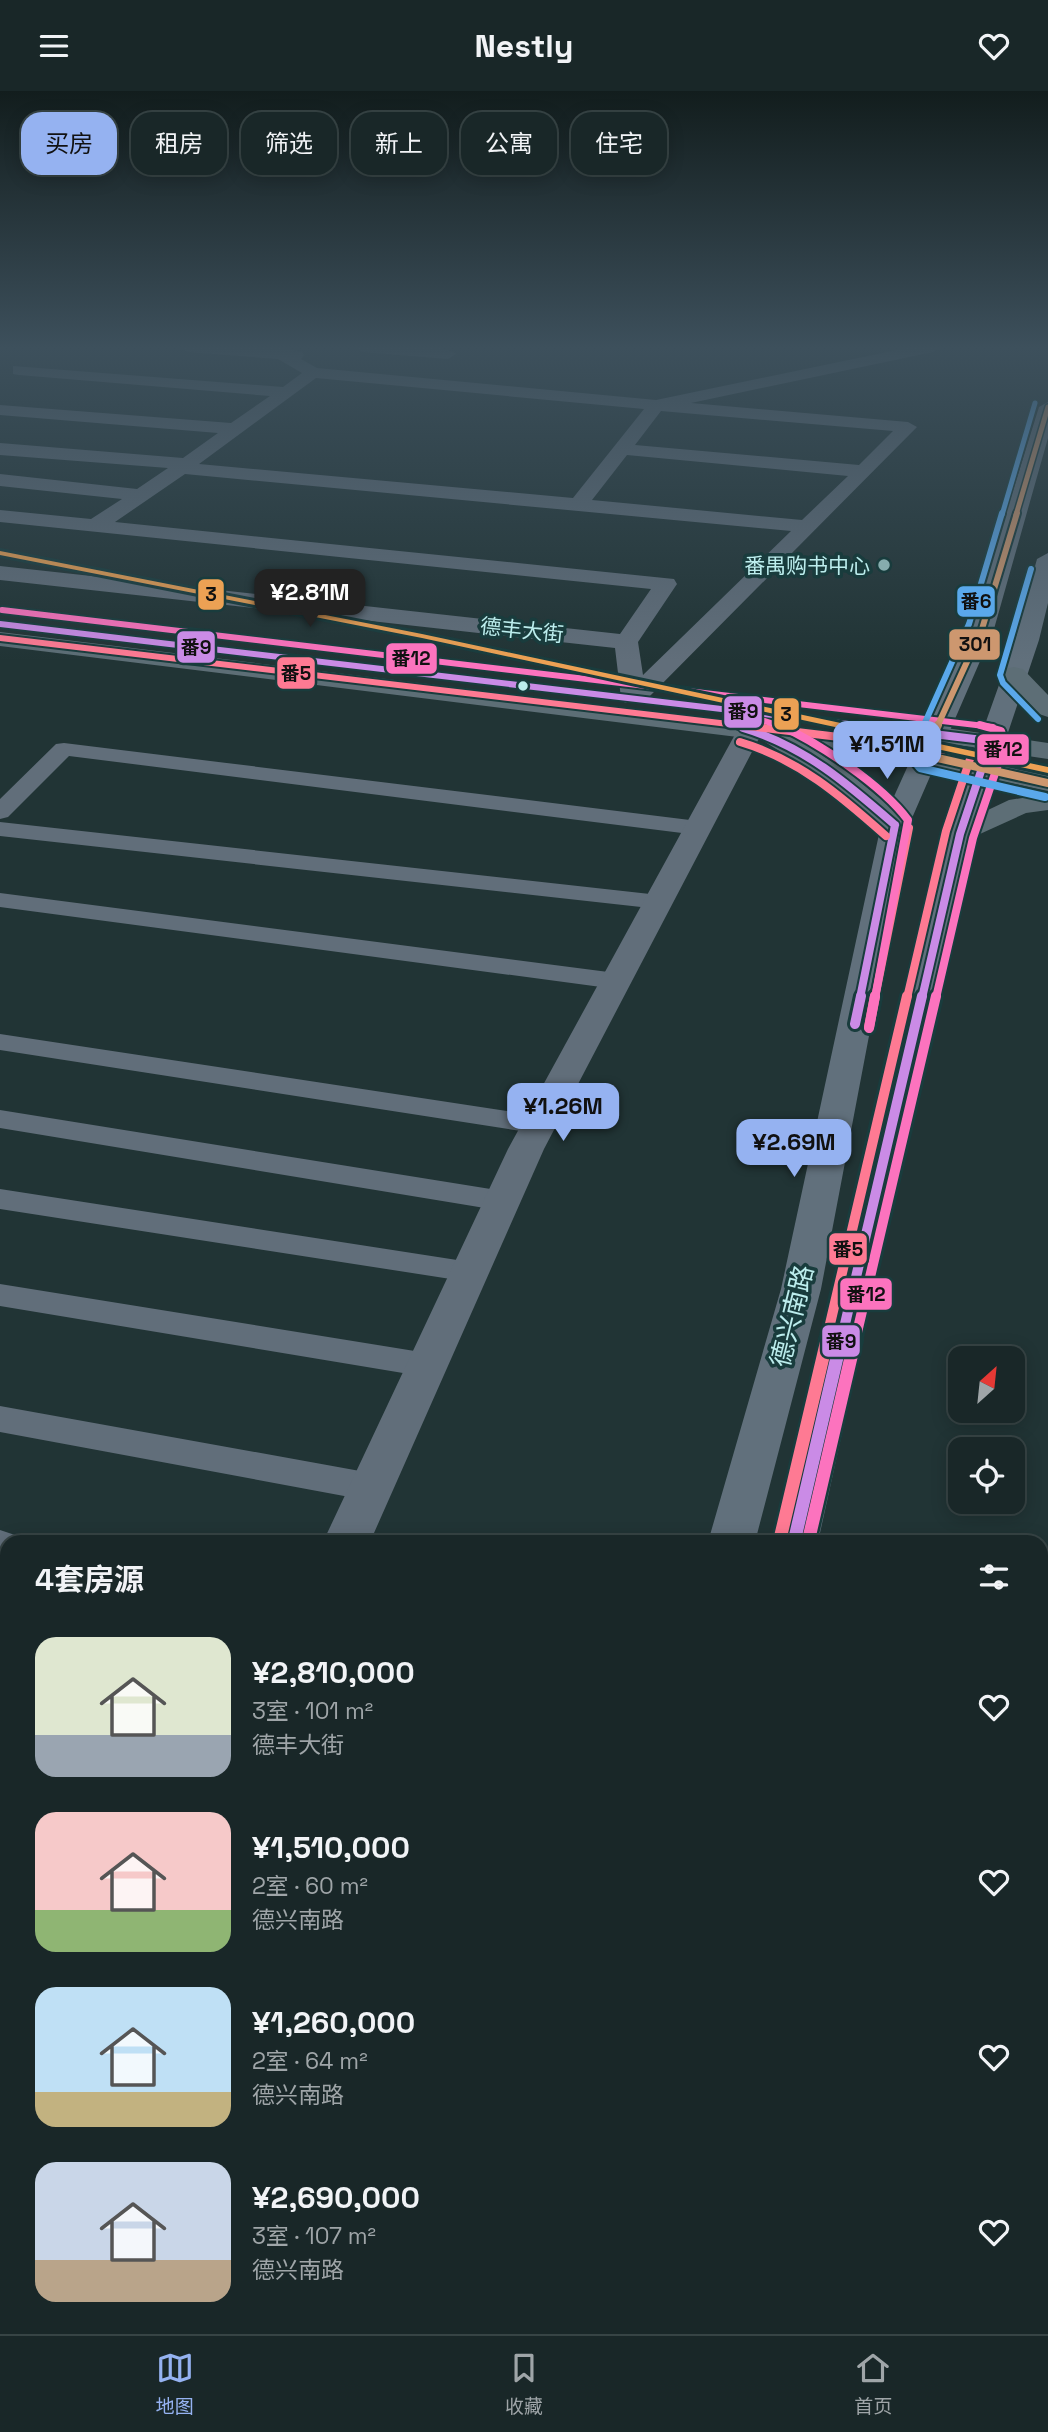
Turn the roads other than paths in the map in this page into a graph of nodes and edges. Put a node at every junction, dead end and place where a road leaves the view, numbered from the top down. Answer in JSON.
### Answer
{"nodes":[{"id":1,"x":49,"y":452,"type":"edge"},
{"id":2,"x":200,"y":452,"type":"edge"},
{"id":3,"x":619,"y":452,"type":"edge"},
{"id":4,"x":650,"y":452,"type":"edge"},
{"id":5,"x":882,"y":452,"type":"edge"},
{"id":6,"x":1035,"y":452,"type":"edge"},
{"id":7,"x":184,"y":459,"type":"junction"},
{"id":8,"x":861,"y":471,"type":"junction"},
{"id":9,"x":0,"y":480,"type":"edge"},
{"id":10,"x":142,"y":495,"type":"junction"},
{"id":11,"x":578,"y":505,"type":"junction"},
{"id":12,"x":0,"y":516,"type":"edge"},
{"id":13,"x":95,"y":526,"type":"junction"},
{"id":14,"x":809,"y":527,"type":"junction"},
{"id":15,"x":1048,"y":559,"type":"edge"},
{"id":16,"x":0,"y":573,"type":"edge"},
{"id":17,"x":0,"y":624,"type":"edge"},
{"id":18,"x":0,"y":639,"type":"edge"},
{"id":19,"x":626,"y":642,"type":"junction"},
{"id":20,"x":1014,"y":674,"type":"junction"},
{"id":21,"x":634,"y":698,"type":"junction"},
{"id":22,"x":1048,"y":709,"type":"edge"},
{"id":23,"x":751,"y":729,"type":"junction"},
{"id":24,"x":991,"y":741,"type":"junction"},
{"id":25,"x":929,"y":744,"type":"junction"},
{"id":26,"x":1048,"y":751,"type":"edge"},
{"id":27,"x":982,"y":768,"type":"junction"},
{"id":28,"x":1048,"y":783,"type":"edge"},
{"id":29,"x":1048,"y":802,"type":"edge"},
{"id":30,"x":0,"y":812,"type":"edge"},
{"id":31,"x":895,"y":825,"type":"junction"},
{"id":32,"x":698,"y":828,"type":"junction"},
{"id":33,"x":0,"y":829,"type":"edge"},
{"id":34,"x":960,"y":834,"type":"junction"},
{"id":35,"x":0,"y":899,"type":"edge"},
{"id":36,"x":659,"y":902,"type":"junction"},
{"id":37,"x":617,"y":981,"type":"junction"},
{"id":38,"x":0,"y":1042,"type":"edge"},
{"id":39,"x":0,"y":1119,"type":"edge"},
{"id":40,"x":540,"y":1125,"type":"junction"},
{"id":41,"x":0,"y":1199,"type":"edge"},
{"id":42,"x":503,"y":1201,"type":"junction"},
{"id":43,"x":470,"y":1272,"type":"junction"},
{"id":44,"x":0,"y":1295,"type":"edge"},
{"id":45,"x":427,"y":1366,"type":"junction"},
{"id":46,"x":0,"y":1419,"type":"edge"},
{"id":47,"x":371,"y":1487,"type":"junction"},
{"id":48,"x":349,"y":1535,"type":"edge"},
{"id":49,"x":733,"y":1535,"type":"edge"},
{"id":50,"x":796,"y":1535,"type":"edge"}],
"edges":[{"from":1,"to":7,"type":"street"},
{"from":2,"to":7,"type":"street"},
{"from":3,"to":11,"type":"street"},
{"from":4,"to":8,"type":"street"},
{"from":5,"to":8,"type":"street"},
{"from":6,"to":25,"type":"main road","name":"德兴南路"},
{"from":7,"to":10,"type":"street"},
{"from":7,"to":11,"type":"street"},
{"from":8,"to":14,"type":"street"},
{"from":9,"to":10,"type":"street"},
{"from":10,"to":13,"type":"street"},
{"from":11,"to":14,"type":"street"},
{"from":12,"to":13,"type":"street"},
{"from":13,"to":19,"type":"street"},
{"from":14,"to":21,"type":"street"},
{"from":15,"to":20,"type":"main road","name":"德兴南路"},
{"from":16,"to":19,"type":"street","name":"德丰大街"},
{"from":17,"to":21,"type":"main road"},
{"from":18,"to":23,"type":"main road"},
{"from":19,"to":21,"type":"street"},
{"from":20,"to":22,"type":"main road"},
{"from":20,"to":24,"type":"main road","name":"德兴南路"},
{"from":21,"to":25,"type":"main road"},
{"from":23,"to":25,"type":"main road"},
{"from":23,"to":31,"type":"main road"},
{"from":23,"to":32,"type":"street"},
{"from":24,"to":25,"type":"main road"},
{"from":24,"to":26,"type":"main road"},
{"from":24,"to":27,"type":"main road","name":"德兴南路"},
{"from":25,"to":27,"type":"main road"},
{"from":25,"to":31,"type":"main road","name":"德兴南路"},
{"from":27,"to":28,"type":"main road"},
{"from":27,"to":34,"type":"main road","name":"德兴南路"},
{"from":29,"to":34,"type":"main road"},
{"from":30,"to":32,"type":"lane"},
{"from":31,"to":49,"type":"main road","name":"德兴南路"},
{"from":32,"to":36,"type":"street"},
{"from":33,"to":36,"type":"lane"},
{"from":34,"to":50,"type":"main road","name":"德兴南路"},
{"from":35,"to":37,"type":"lane"},
{"from":36,"to":37,"type":"street"},
{"from":37,"to":40,"type":"street"},
{"from":38,"to":40,"type":"lane"},
{"from":39,"to":42,"type":"lane"},
{"from":40,"to":42,"type":"street"},
{"from":41,"to":43,"type":"lane"},
{"from":42,"to":43,"type":"street"},
{"from":43,"to":45,"type":"street"},
{"from":44,"to":45,"type":"lane"},
{"from":45,"to":47,"type":"street"},
{"from":46,"to":47,"type":"lane"},
{"from":47,"to":48,"type":"street"}]}
